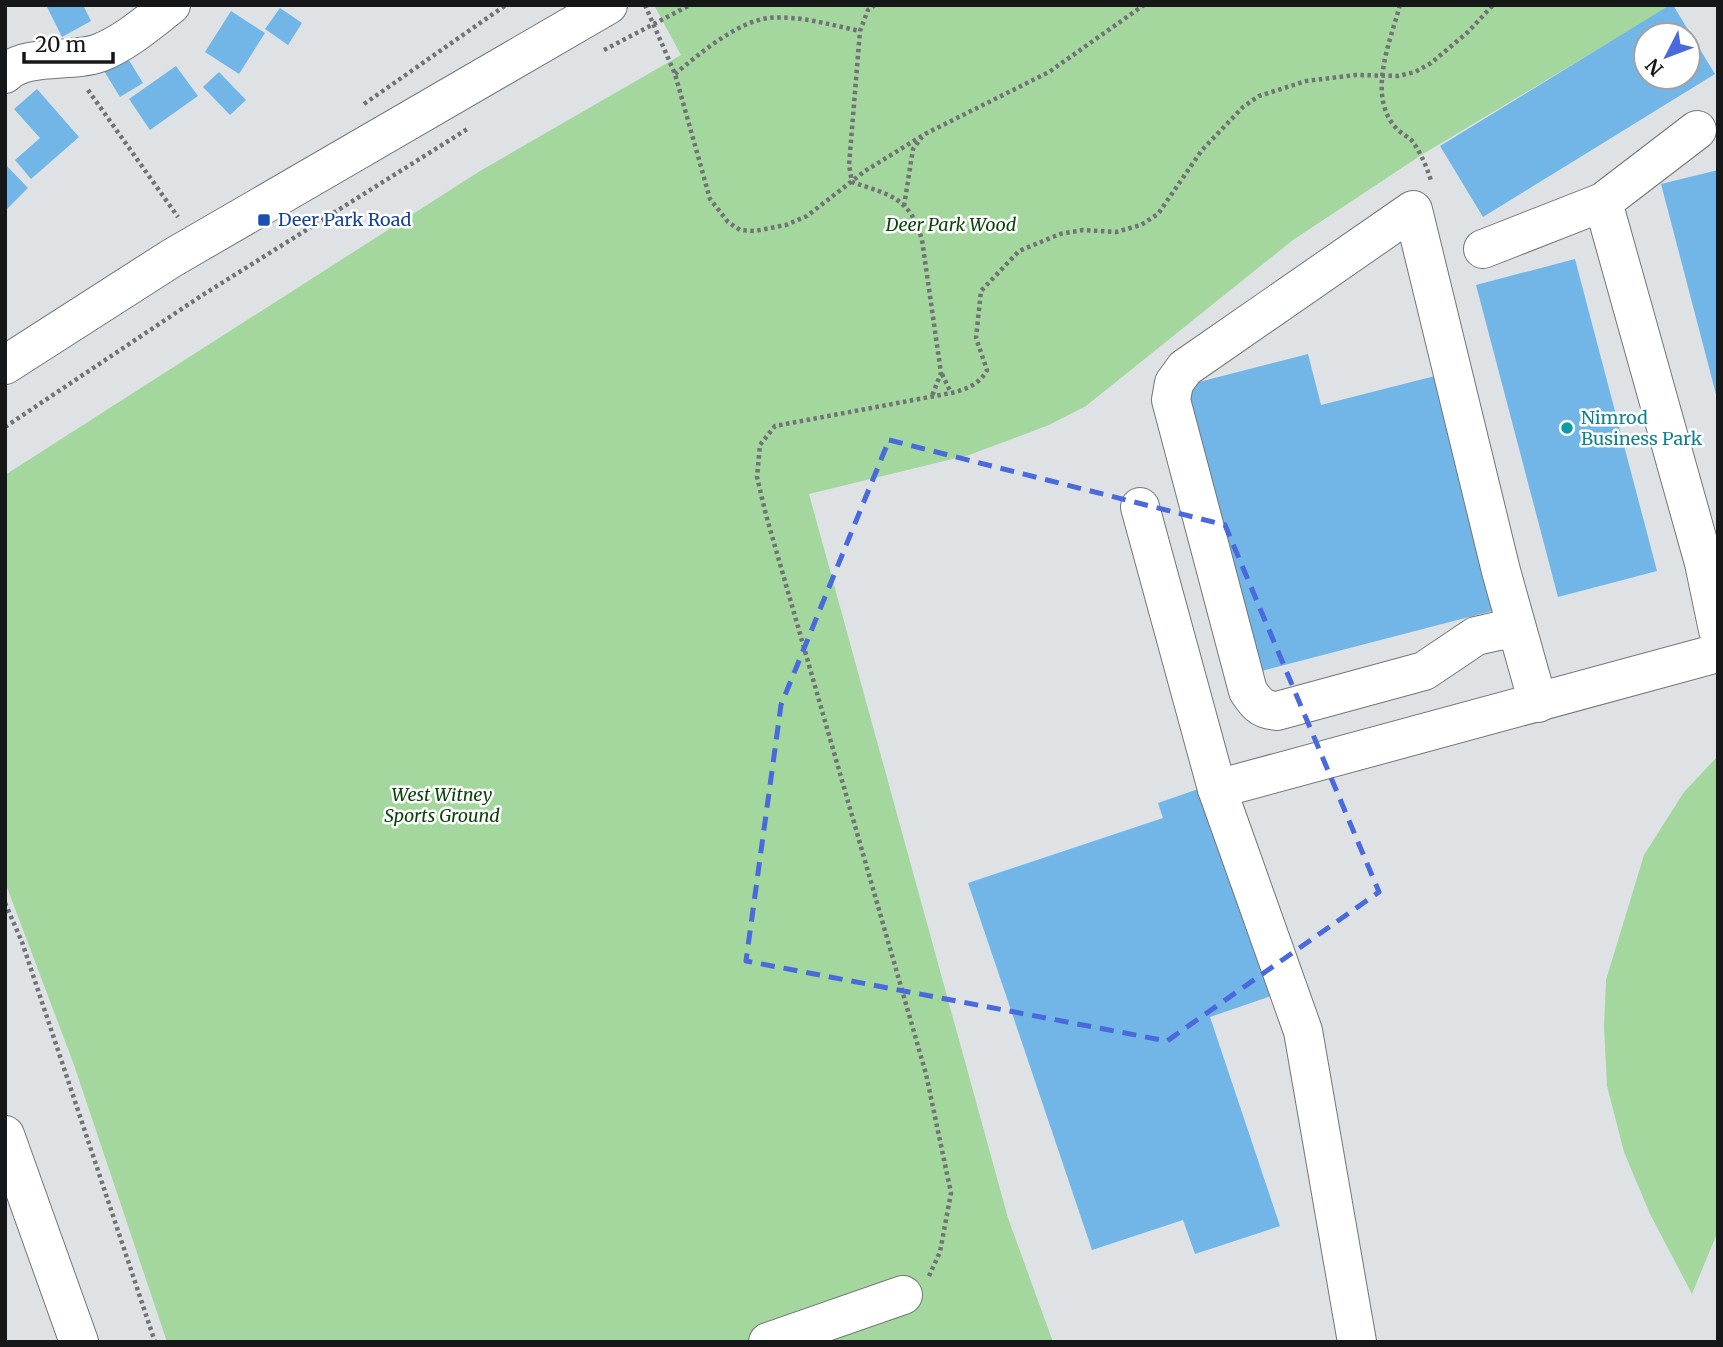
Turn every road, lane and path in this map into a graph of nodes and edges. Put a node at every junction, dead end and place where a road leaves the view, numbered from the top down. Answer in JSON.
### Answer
{"nodes":[{"id":1,"x":171,"y":5,"type":"edge"},
{"id":2,"x":645,"y":5,"type":"edge"},
{"id":3,"x":690,"y":5,"type":"edge"},
{"id":4,"x":875,"y":5,"type":"edge"},
{"id":5,"x":1144,"y":5,"type":"edge"},
{"id":6,"x":1400,"y":5,"type":"edge"},
{"id":7,"x":1493,"y":5,"type":"edge"},
{"id":8,"x":603,"y":6,"type":"edge"},
{"id":9,"x":653,"y":25,"type":"junction"},
{"id":10,"x":860,"y":31,"type":"junction"},
{"id":11,"x":593,"y":56,"type":"dead end"},
{"id":12,"x":64,"y":59,"type":"junction"},
{"id":13,"x":7,"y":65,"type":"edge"},
{"id":14,"x":675,"y":74,"type":"junction"},
{"id":15,"x":1383,"y":77,"type":"junction"},
{"id":16,"x":474,"y":125,"type":"dead end"},
{"id":17,"x":1697,"y":130,"type":"dead end"},
{"id":18,"x":925,"y":134,"type":"junction"},
{"id":19,"x":1421,"y":158,"type":"dead end"},
{"id":20,"x":852,"y":182,"type":"junction"},
{"id":21,"x":1603,"y":202,"type":"junction"},
{"id":22,"x":904,"y":206,"type":"junction"},
{"id":23,"x":178,"y":218,"type":"dead end"},
{"id":24,"x":1483,"y":249,"type":"dead end"},
{"id":25,"x":5,"y":365,"type":"edge"},
{"id":26,"x":941,"y":373,"type":"junction"},
{"id":27,"x":951,"y":393,"type":"junction"},
{"id":28,"x":932,"y":397,"type":"junction"},
{"id":29,"x":5,"y":427,"type":"edge"},
{"id":30,"x":1140,"y":507,"type":"dead end"},
{"id":31,"x":1517,"y":629,"type":"junction"},
{"id":32,"x":1718,"y":630,"type":"edge"},
{"id":33,"x":1718,"y":653,"type":"edge"},
{"id":34,"x":1538,"y":704,"type":"junction"},
{"id":35,"x":1216,"y":789,"type":"junction"},
{"id":36,"x":5,"y":903,"type":"edge"},
{"id":37,"x":5,"y":1135,"type":"edge"},
{"id":38,"x":903,"y":1295,"type":"joint"},
{"id":39,"x":79,"y":1342,"type":"edge"},
{"id":40,"x":155,"y":1342,"type":"edge"},
{"id":41,"x":768,"y":1342,"type":"edge"},
{"id":42,"x":1357,"y":1342,"type":"edge"}],
"edges":[{"from":1,"to":12,"type":"street"},
{"from":2,"to":9,"type":"path"},
{"from":3,"to":9,"type":"path"},
{"from":4,"to":10,"type":"path"},
{"from":5,"to":18,"type":"path"},
{"from":6,"to":15,"type":"path"},
{"from":7,"to":15,"type":"path"},
{"from":8,"to":25,"type":"street"},
{"from":9,"to":11,"type":"path"},
{"from":9,"to":14,"type":"path"},
{"from":10,"to":14,"type":"path"},
{"from":10,"to":20,"type":"path"},
{"from":12,"to":13,"type":"street"},
{"from":12,"to":23,"type":"path"},
{"from":14,"to":20,"type":"path"},
{"from":15,"to":19,"type":"path"},
{"from":15,"to":27,"type":"path"},
{"from":16,"to":29,"type":"path"},
{"from":17,"to":21,"type":"street"},
{"from":18,"to":20,"type":"path"},
{"from":18,"to":22,"type":"path"},
{"from":20,"to":22,"type":"path"},
{"from":21,"to":24,"type":"street"},
{"from":21,"to":32,"type":"street"},
{"from":22,"to":26,"type":"path"},
{"from":26,"to":27,"type":"path"},
{"from":26,"to":28,"type":"path"},
{"from":27,"to":28,"type":"path"},
{"from":28,"to":38,"type":"path"},
{"from":30,"to":35,"type":"street"},
{"from":31,"to":31,"type":"street"},
{"from":31,"to":34,"type":"street"},
{"from":33,"to":34,"type":"street"},
{"from":34,"to":35,"type":"street"},
{"from":35,"to":42,"type":"street"},
{"from":36,"to":40,"type":"path"},
{"from":37,"to":39,"type":"street"},
{"from":38,"to":41,"type":"street"}]}
